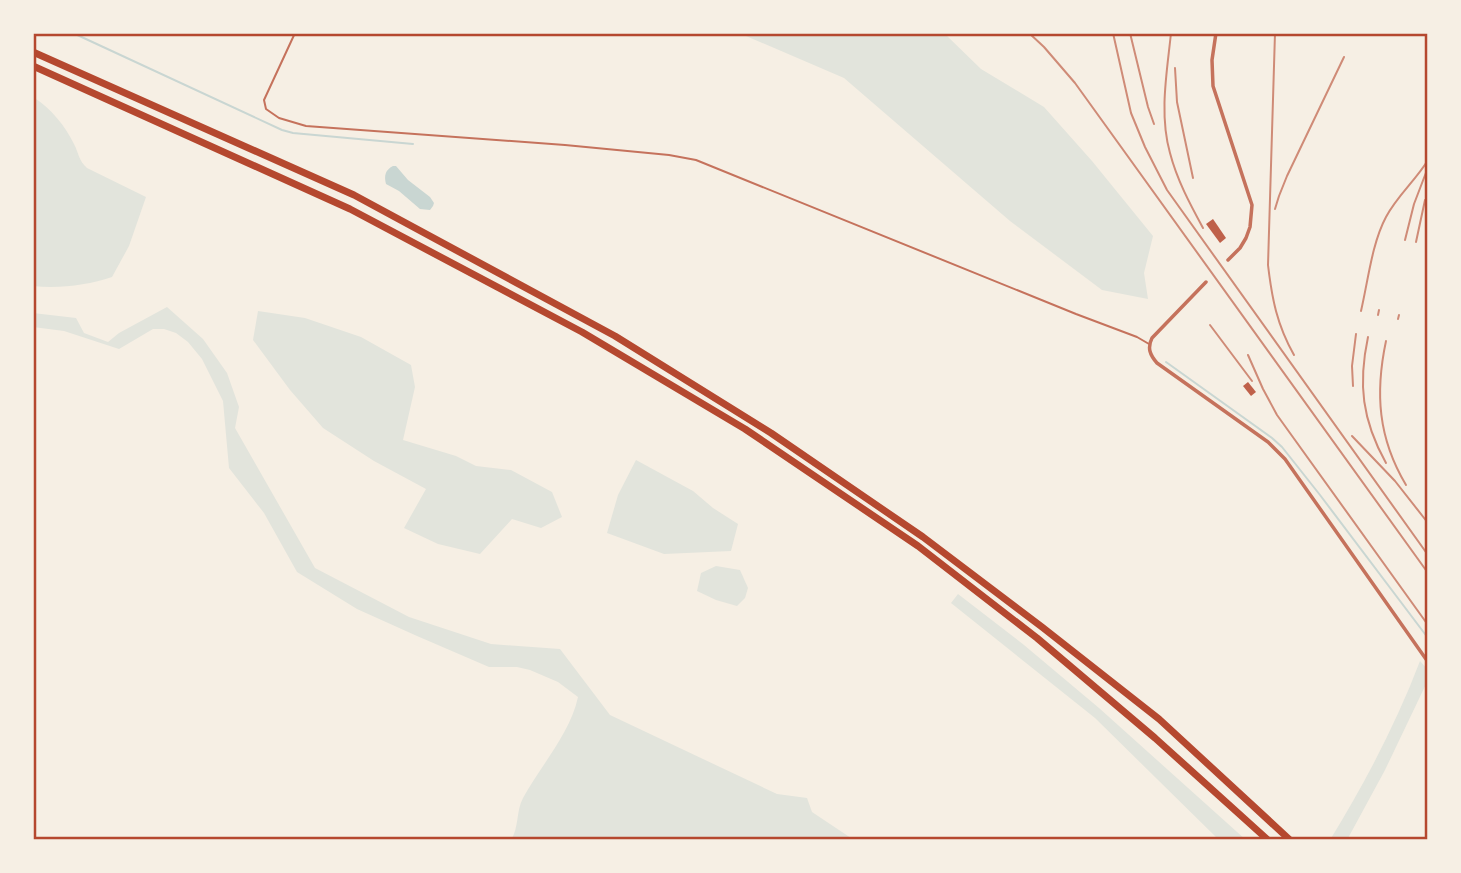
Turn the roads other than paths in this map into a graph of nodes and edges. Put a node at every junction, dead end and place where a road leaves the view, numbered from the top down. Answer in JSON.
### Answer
{"nodes":[{"id":1,"x":295,"y":33,"type":"edge"},
{"id":2,"x":1216,"y":33,"type":"edge"},
{"id":3,"x":33,"y":52,"type":"edge"},
{"id":4,"x":33,"y":66,"type":"edge"},
{"id":5,"x":1228,"y":260,"type":"dead end"},
{"id":6,"x":1206,"y":282,"type":"dead end"},
{"id":7,"x":1149,"y":344,"type":"junction"},
{"id":8,"x":1428,"y":662,"type":"edge"},
{"id":9,"x":1268,"y":840,"type":"edge"},
{"id":10,"x":1290,"y":840,"type":"edge"}],
"edges":[{"from":1,"to":7,"type":"lane"},
{"from":2,"to":5,"type":"street"},
{"from":3,"to":10,"type":"highway"},
{"from":4,"to":9,"type":"highway"},
{"from":6,"to":7,"type":"street"},
{"from":7,"to":8,"type":"street"}]}
